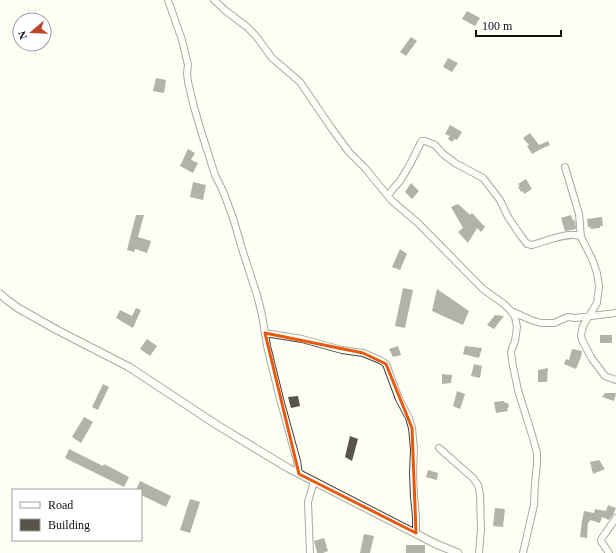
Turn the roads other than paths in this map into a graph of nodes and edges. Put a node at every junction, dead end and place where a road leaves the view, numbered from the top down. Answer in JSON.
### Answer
{"nodes":[{"id":1,"x":168,"y":0,"type":"edge"},
{"id":2,"x":214,"y":0,"type":"edge"},
{"id":3,"x":565,"y":167,"type":"dead end"},
{"id":4,"x":388,"y":196,"type":"junction"},
{"id":5,"x":581,"y":237,"type":"junction"},
{"id":6,"x":0,"y":294,"type":"edge"},
{"id":7,"x":511,"y":310,"type":"junction"},
{"id":8,"x":616,"y":313,"type":"edge"},
{"id":9,"x":590,"y":316,"type":"junction"},
{"id":10,"x":265,"y":332,"type":"junction"},
{"id":11,"x":616,"y":380,"type":"edge"},
{"id":12,"x":439,"y":448,"type":"dead end"},
{"id":13,"x":299,"y":474,"type":"junction"},
{"id":14,"x":314,"y":481,"type":"junction"},
{"id":15,"x":616,"y":518,"type":"edge"},
{"id":16,"x":416,"y":534,"type":"junction"},
{"id":17,"x":310,"y":553,"type":"edge"},
{"id":18,"x":458,"y":553,"type":"edge"},
{"id":19,"x":479,"y":553,"type":"edge"},
{"id":20,"x":523,"y":553,"type":"edge"},
{"id":21,"x":609,"y":553,"type":"edge"}],
"edges":[{"from":1,"to":10,"type":"street"},
{"from":2,"to":4,"type":"street"},
{"from":3,"to":5,"type":"street"},
{"from":4,"to":5,"type":"street"},
{"from":4,"to":7,"type":"street"},
{"from":5,"to":9,"type":"street"},
{"from":6,"to":13,"type":"street"},
{"from":7,"to":9,"type":"street"},
{"from":7,"to":20,"type":"street"},
{"from":8,"to":9,"type":"street"},
{"from":9,"to":11,"type":"street"},
{"from":10,"to":13,"type":"street"},
{"from":10,"to":16,"type":"street"},
{"from":12,"to":19,"type":"street"},
{"from":13,"to":14,"type":"street"},
{"from":14,"to":16,"type":"street"},
{"from":14,"to":17,"type":"street"},
{"from":15,"to":21,"type":"street"},
{"from":16,"to":18,"type":"street"}]}
